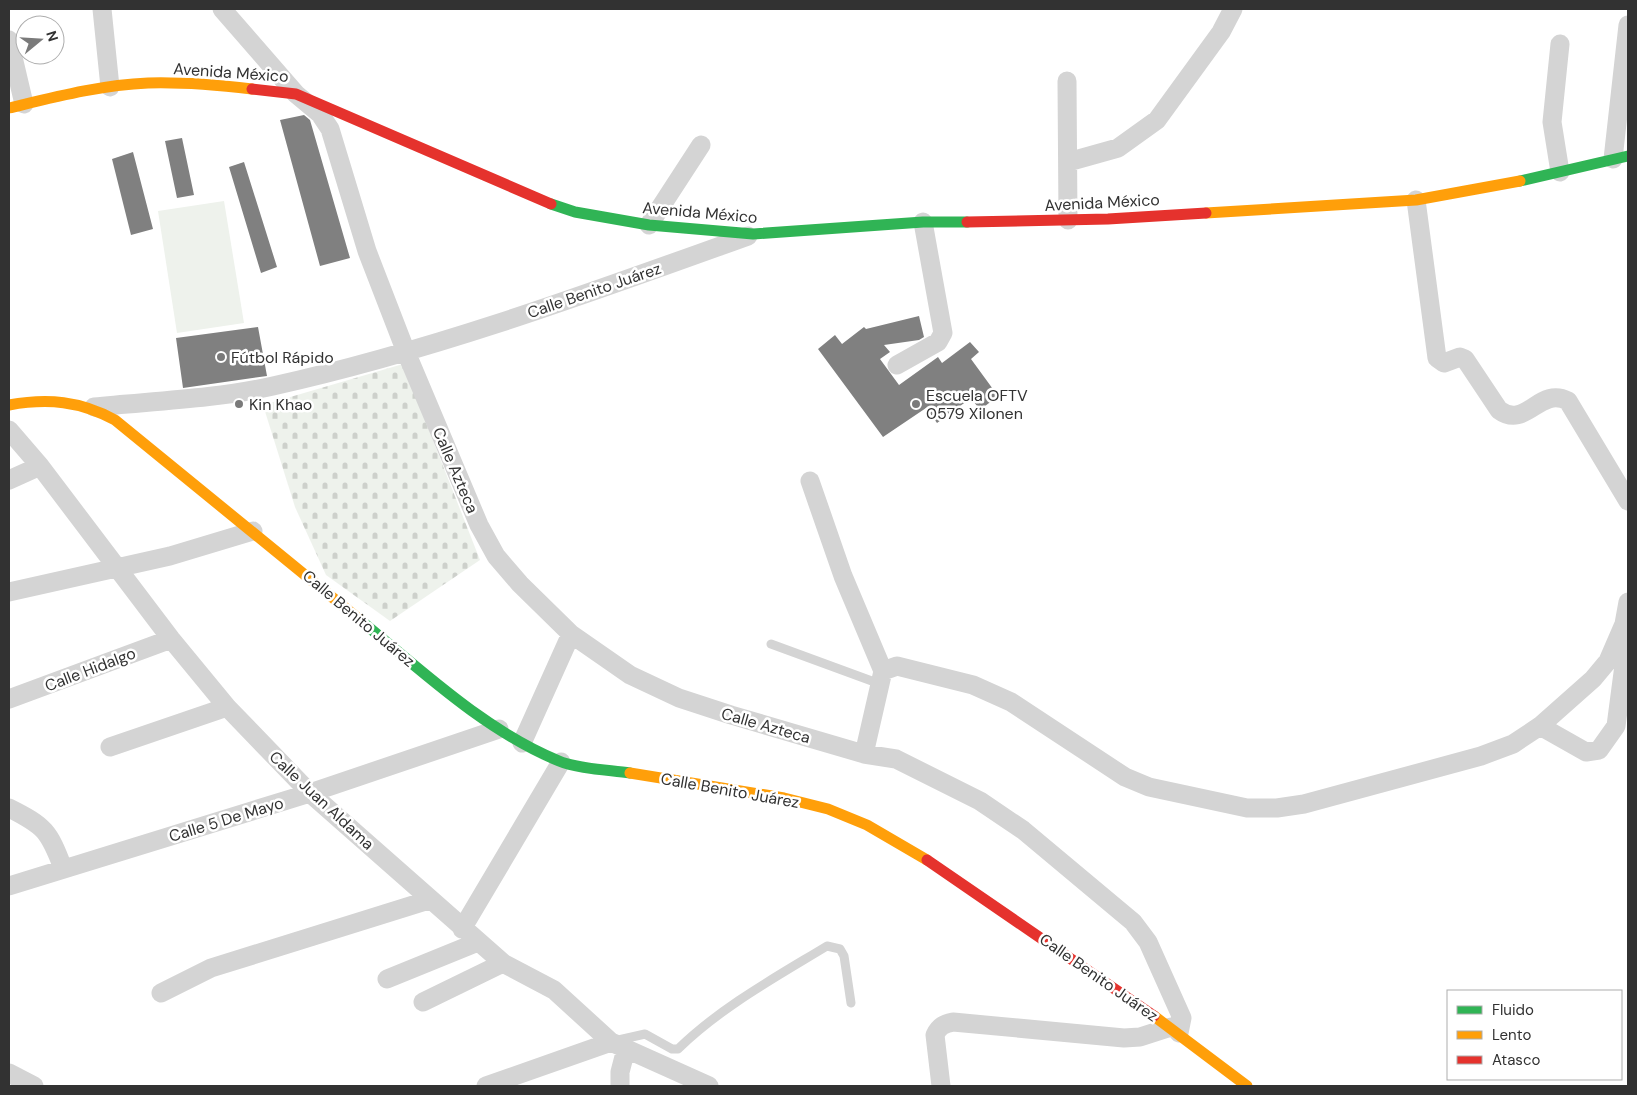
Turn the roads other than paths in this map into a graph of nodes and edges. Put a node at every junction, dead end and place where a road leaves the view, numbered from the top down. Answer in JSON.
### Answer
{"nodes":[{"id":1,"x":102,"y":9,"type":"edge"},
{"id":2,"x":222,"y":9,"type":"edge"},
{"id":3,"x":1233,"y":9,"type":"edge"},
{"id":4,"x":1628,"y":25,"type":"edge"},
{"id":5,"x":9,"y":40,"type":"edge"},
{"id":6,"x":1560,"y":44,"type":"dead end"},
{"id":7,"x":1067,"y":81,"type":"dead end"},
{"id":8,"x":110,"y":87,"type":"junction"},
{"id":9,"x":296,"y":94,"type":"junction"},
{"id":10,"x":16,"y":106,"type":"edge"},
{"id":11,"x":701,"y":145,"type":"dead end"},
{"id":12,"x":1620,"y":157,"type":"edge"},
{"id":13,"x":1068,"y":162,"type":"junction"},
{"id":14,"x":1560,"y":172,"type":"junction"},
{"id":15,"x":1416,"y":200,"type":"junction"},
{"id":16,"x":1068,"y":220,"type":"junction"},
{"id":17,"x":923,"y":222,"type":"junction"},
{"id":18,"x":649,"y":226,"type":"junction"},
{"id":19,"x":753,"y":234,"type":"junction"},
{"id":20,"x":406,"y":352,"type":"junction"},
{"id":21,"x":897,"y":365,"type":"dead end"},
{"id":22,"x":9,"y":405,"type":"edge"},
{"id":23,"x":94,"y":407,"type":"junction"},
{"id":24,"x":9,"y":430,"type":"edge"},
{"id":25,"x":40,"y":466,"type":"junction"},
{"id":26,"x":9,"y":480,"type":"edge"},
{"id":27,"x":810,"y":481,"type":"dead end"},
{"id":28,"x":1628,"y":500,"type":"edge"},
{"id":29,"x":253,"y":530,"type":"junction"},
{"id":30,"x":117,"y":567,"type":"junction"},
{"id":31,"x":9,"y":592,"type":"edge"},
{"id":32,"x":1628,"y":602,"type":"edge"},
{"id":33,"x":1624,"y":624,"type":"junction"},
{"id":34,"x":571,"y":634,"type":"junction"},
{"id":35,"x":170,"y":638,"type":"junction"},
{"id":36,"x":771,"y":644,"type":"dead end"},
{"id":37,"x":882,"y":677,"type":"junction"},
{"id":38,"x":9,"y":700,"type":"edge"},
{"id":39,"x":227,"y":707,"type":"junction"},
{"id":40,"x":1540,"y":726,"type":"junction"},
{"id":41,"x":499,"y":729,"type":"junction"},
{"id":42,"x":522,"y":743,"type":"junction"},
{"id":43,"x":110,"y":747,"type":"dead end"},
{"id":44,"x":864,"y":754,"type":"junction"},
{"id":45,"x":561,"y":762,"type":"junction"},
{"id":46,"x":310,"y":793,"type":"junction"},
{"id":47,"x":9,"y":808,"type":"edge"},
{"id":48,"x":63,"y":868,"type":"junction"},
{"id":49,"x":9,"y":886,"type":"edge"},
{"id":50,"x":429,"y":900,"type":"junction"},
{"id":51,"x":462,"y":929,"type":"junction"},
{"id":52,"x":478,"y":942,"type":"junction"},
{"id":53,"x":503,"y":963,"type":"junction"},
{"id":54,"x":387,"y":980,"type":"dead end"},
{"id":55,"x":160,"y":993,"type":"dead end"},
{"id":56,"x":423,"y":1002,"type":"dead end"},
{"id":57,"x":851,"y":1004,"type":"dead end"},
{"id":58,"x":1175,"y":1030,"type":"junction"},
{"id":59,"x":619,"y":1045,"type":"junction"},
{"id":60,"x":9,"y":1073,"type":"edge"},
{"id":61,"x":34,"y":1086,"type":"edge"},
{"id":62,"x":486,"y":1086,"type":"edge"},
{"id":63,"x":620,"y":1086,"type":"edge"},
{"id":64,"x":709,"y":1086,"type":"edge"},
{"id":65,"x":941,"y":1086,"type":"edge"},
{"id":66,"x":1247,"y":1086,"type":"edge"}],
"edges":[{"from":1,"to":8,"type":"street"},
{"from":2,"to":9,"type":"street","name":"Calle Azteca"},
{"from":3,"to":13,"type":"street"},
{"from":4,"to":12,"type":"street"},
{"from":5,"to":10,"type":"street"},
{"from":6,"to":14,"type":"street"},
{"from":7,"to":13,"type":"street"},
{"from":8,"to":9,"type":"street","name":"Avenida México"},
{"from":8,"to":10,"type":"street","name":"Avenida México"},
{"from":9,"to":18,"type":"street","name":"Avenida México"},
{"from":9,"to":20,"type":"street","name":"Calle Azteca"},
{"from":11,"to":18,"type":"street"},
{"from":12,"to":14,"type":"street","name":"Avenida México"},
{"from":13,"to":16,"type":"street"},
{"from":14,"to":15,"type":"street","name":"Avenida México"},
{"from":15,"to":16,"type":"street","name":"Avenida México"},
{"from":15,"to":28,"type":"street"},
{"from":16,"to":17,"type":"street","name":"Avenida México"},
{"from":17,"to":19,"type":"street","name":"Avenida México"},
{"from":17,"to":21,"type":"street"},
{"from":18,"to":19,"type":"street","name":"Avenida México"},
{"from":19,"to":20,"type":"street","name":"Calle Benito Juárez"},
{"from":20,"to":23,"type":"street","name":"Calle Benito Juárez"},
{"from":20,"to":34,"type":"street","name":"Calle Azteca"},
{"from":22,"to":23,"type":"street"},
{"from":23,"to":29,"type":"street","name":"Calle Benito Juárez"},
{"from":24,"to":25,"type":"street","name":"Calle Juan Aldama"},
{"from":25,"to":26,"type":"street"},
{"from":25,"to":30,"type":"street","name":"Calle Juan Aldama"},
{"from":27,"to":37,"type":"street"},
{"from":29,"to":30,"type":"street"},
{"from":29,"to":41,"type":"street","name":"Calle Benito Juárez"},
{"from":30,"to":31,"type":"street"},
{"from":30,"to":35,"type":"street","name":"Calle Juan Aldama"},
{"from":32,"to":33,"type":"street"},
{"from":33,"to":40,"type":"street"},
{"from":33,"to":40,"type":"street"},
{"from":34,"to":42,"type":"street"},
{"from":34,"to":44,"type":"street","name":"Calle Azteca"},
{"from":35,"to":38,"type":"street","name":"Calle Hidalgo"},
{"from":35,"to":39,"type":"street","name":"Calle Juan Aldama"},
{"from":36,"to":37,"type":"lane"},
{"from":37,"to":40,"type":"street"},
{"from":37,"to":44,"type":"street"},
{"from":39,"to":43,"type":"street"},
{"from":39,"to":46,"type":"street","name":"Calle Juan Aldama"},
{"from":41,"to":42,"type":"street","name":"Calle Benito Juárez"},
{"from":41,"to":46,"type":"street","name":"Calle 5 De Mayo"},
{"from":42,"to":45,"type":"street","name":"Calle Benito Juárez"},
{"from":44,"to":58,"type":"street","name":"Calle Azteca"},
{"from":45,"to":51,"type":"street"},
{"from":45,"to":58,"type":"street","name":"Calle Benito Juárez"},
{"from":46,"to":48,"type":"street","name":"Calle 5 De Mayo"},
{"from":46,"to":50,"type":"street","name":"Calle Juan Aldama"},
{"from":47,"to":48,"type":"street"},
{"from":48,"to":49,"type":"street","name":"Calle 5 De Mayo"},
{"from":50,"to":51,"type":"street","name":"Calle Juan Aldama"},
{"from":50,"to":55,"type":"street"},
{"from":51,"to":52,"type":"street","name":"Calle Juan Aldama"},
{"from":52,"to":53,"type":"street","name":"Calle Juan Aldama"},
{"from":52,"to":54,"type":"street"},
{"from":53,"to":56,"type":"street"},
{"from":53,"to":59,"type":"street","name":"Calle Juan Aldama"},
{"from":57,"to":59,"type":"lane"},
{"from":58,"to":65,"type":"street"},
{"from":58,"to":66,"type":"street","name":"Calle Benito Juárez"},
{"from":59,"to":62,"type":"street"},
{"from":59,"to":63,"type":"street"},
{"from":59,"to":64,"type":"street","name":"Calle Juan Aldama"},
{"from":60,"to":61,"type":"street"}]}
